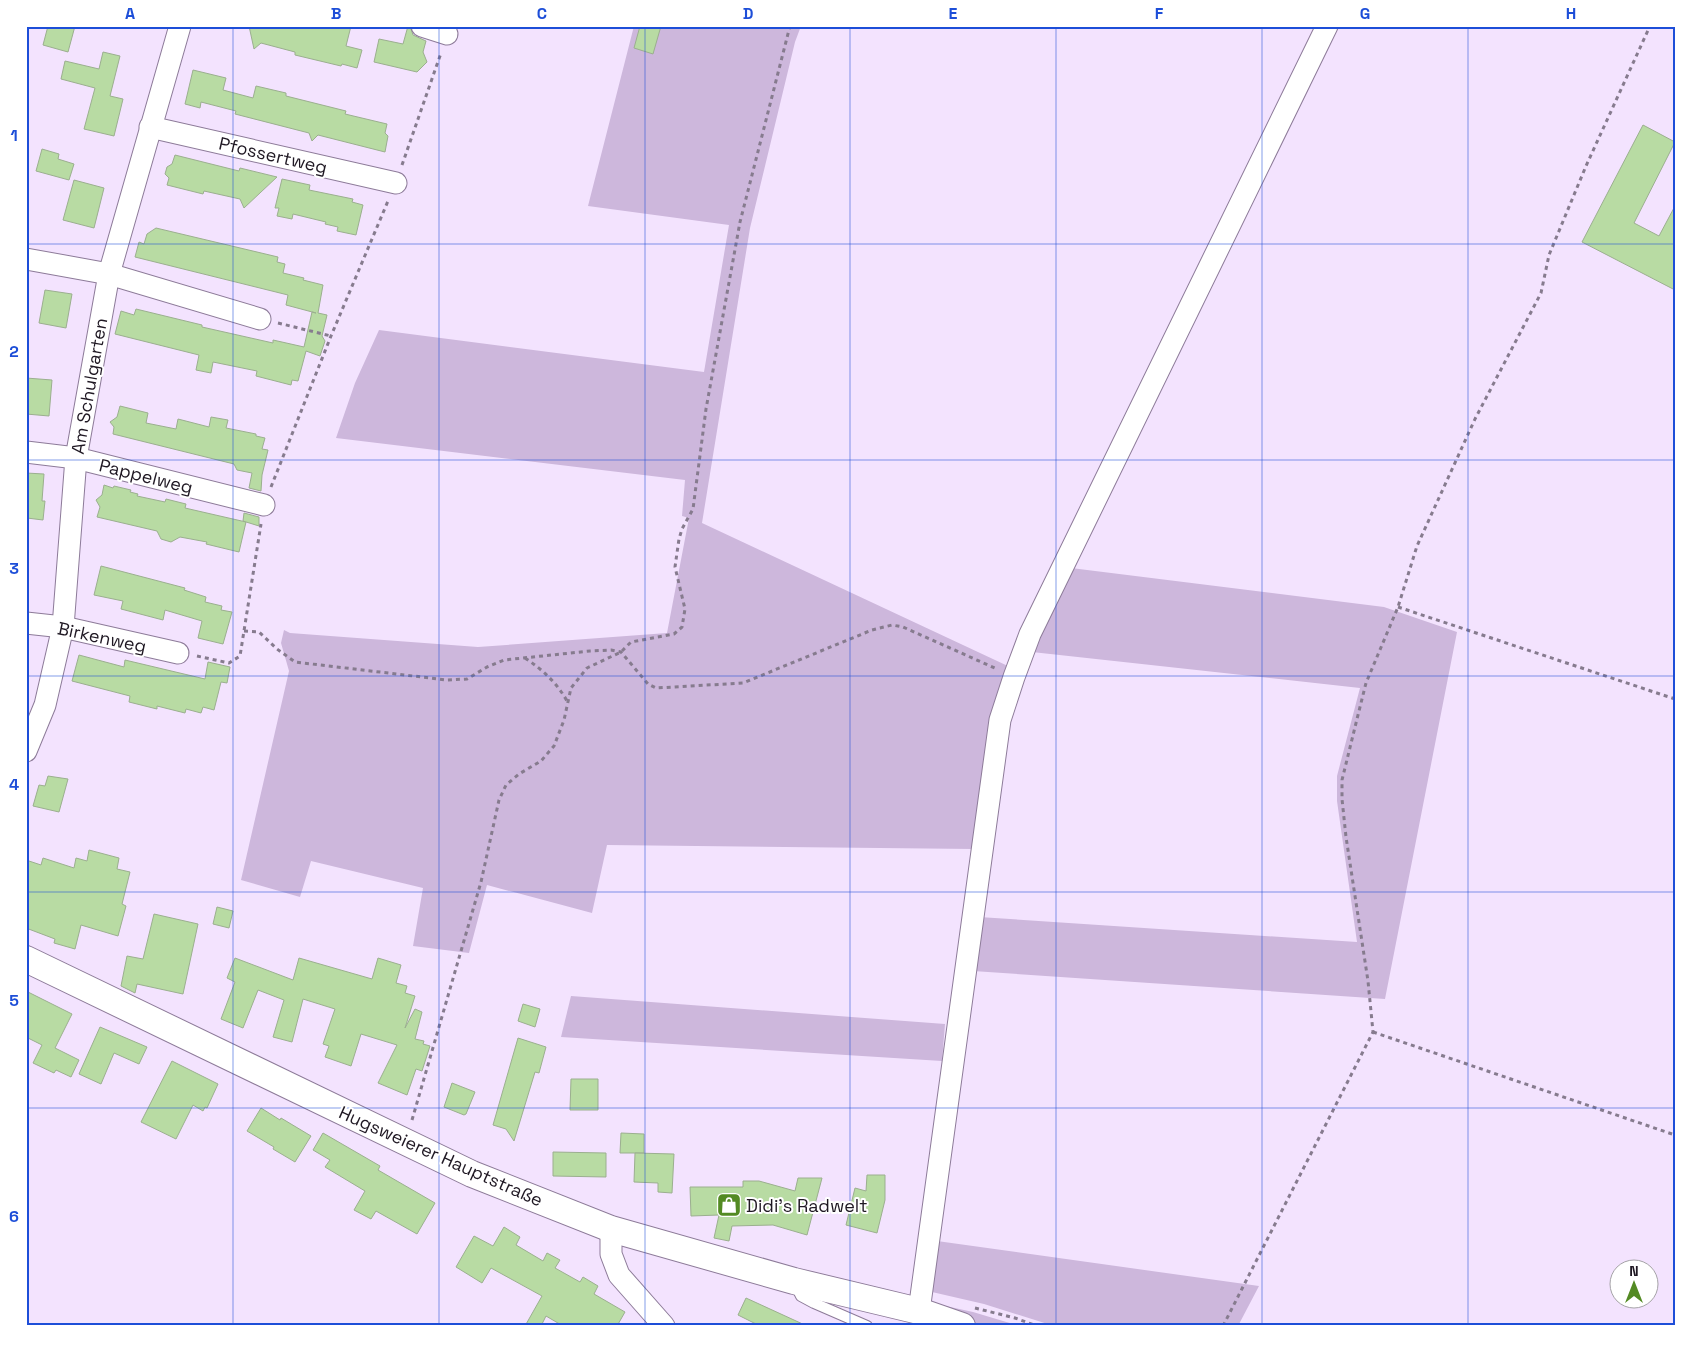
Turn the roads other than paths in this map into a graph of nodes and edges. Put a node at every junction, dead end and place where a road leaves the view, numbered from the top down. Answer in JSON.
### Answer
{"nodes":[{"id":1,"x":180,"y":26,"type":"edge"},
{"id":2,"x":422,"y":26,"type":"edge"},
{"id":3,"x":1326,"y":26,"type":"edge"},
{"id":4,"x":447,"y":34,"type":"road end"},
{"id":5,"x":150,"y":128,"type":"junction"},
{"id":6,"x":396,"y":183,"type":"road end"},
{"id":7,"x":26,"y":259,"type":"edge"},
{"id":8,"x":109,"y":274,"type":"junction"},
{"id":9,"x":260,"y":319,"type":"road end"},
{"id":10,"x":26,"y":452,"type":"edge"},
{"id":11,"x":76,"y":458,"type":"junction"},
{"id":12,"x":264,"y":505,"type":"road end"},
{"id":13,"x":26,"y":623,"type":"edge"},
{"id":14,"x":63,"y":627,"type":"junction"},
{"id":15,"x":178,"y":652,"type":"road end"},
{"id":16,"x":26,"y":751,"type":"edge"},
{"id":17,"x":26,"y":959,"type":"edge"},
{"id":18,"x":611,"y":1229,"type":"junction"},
{"id":19,"x":794,"y":1281,"type":"junction"},
{"id":20,"x":919,"y":1311,"type":"junction"},
{"id":21,"x":967,"y":1316,"type":"edge"},
{"id":22,"x":664,"y":1326,"type":"edge"},
{"id":23,"x":867,"y":1326,"type":"edge"}],
"edges":[{"from":1,"to":5,"type":"street","name":"Am Schulgarten"},
{"from":2,"to":4,"type":"street"},
{"from":3,"to":20,"type":"street"},
{"from":5,"to":6,"type":"street","name":"Pfossertweg"},
{"from":5,"to":8,"type":"street","name":"Am Schulgarten"},
{"from":7,"to":8,"type":"street"},
{"from":8,"to":9,"type":"street"},
{"from":8,"to":11,"type":"street","name":"Am Schulgarten"},
{"from":10,"to":11,"type":"street","name":"Pappelweg"},
{"from":11,"to":12,"type":"street","name":"Pappelweg"},
{"from":11,"to":14,"type":"street","name":"Am Schulgarten"},
{"from":13,"to":14,"type":"street","name":"Birkenweg"},
{"from":14,"to":15,"type":"street","name":"Birkenweg"},
{"from":14,"to":16,"type":"street","name":"Am Schulgarten"},
{"from":17,"to":18,"type":"street","name":"Hugsweierer Hauptstraße"},
{"from":18,"to":19,"type":"street","name":"Hugsweierer Hauptstraße"},
{"from":18,"to":22,"type":"street"},
{"from":19,"to":20,"type":"street","name":"Hugsweierer Hauptstraße"},
{"from":19,"to":23,"type":"lane"},
{"from":20,"to":21,"type":"street","name":"Hugsweierer Hauptstraße"}]}
